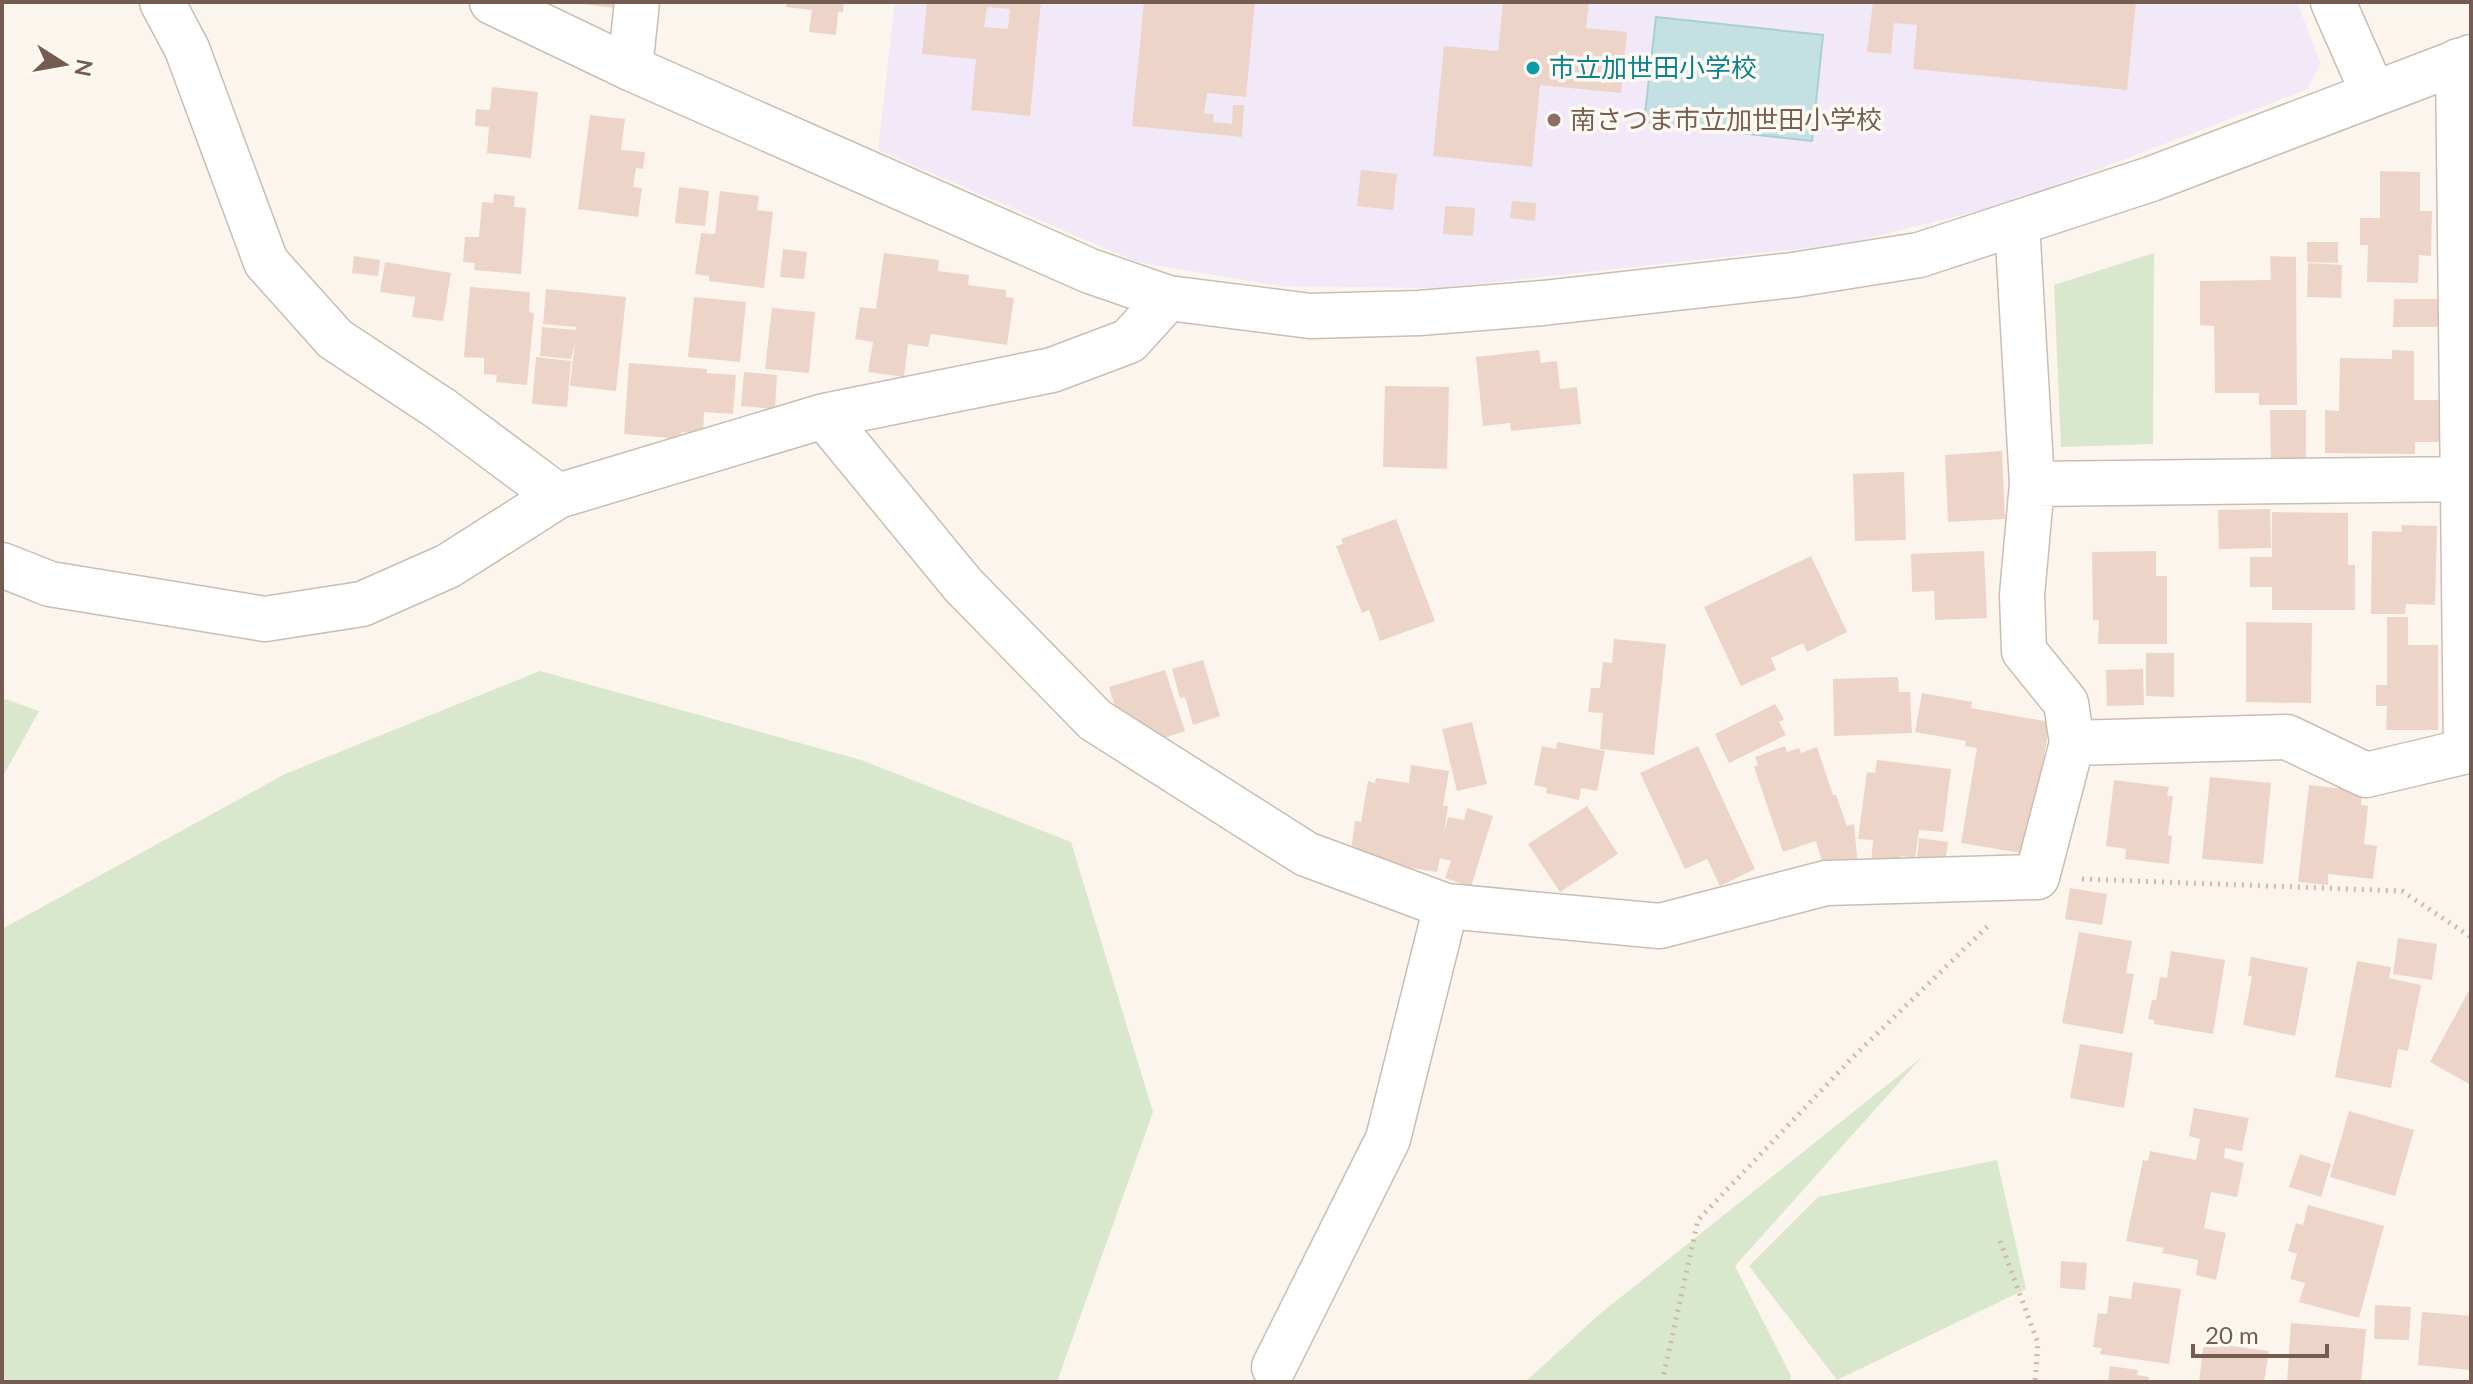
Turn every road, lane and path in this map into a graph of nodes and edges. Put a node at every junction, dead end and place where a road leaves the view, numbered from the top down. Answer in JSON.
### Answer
{"nodes":[{"id":1,"x":162,"y":2,"type":"edge"},
{"id":2,"x":492,"y":2,"type":"edge"},
{"id":3,"x":637,"y":2,"type":"edge"},
{"id":4,"x":2333,"y":2,"type":"edge"},
{"id":5,"x":2464,"y":59,"type":"edge"},
{"id":6,"x":630,"y":68,"type":"junction"},
{"id":7,"x":2373,"y":93,"type":"junction"},
{"id":8,"x":2017,"y":223,"type":"junction"},
{"id":9,"x":1168,"y":298,"type":"junction"},
{"id":10,"x":824,"y":416,"type":"junction"},
{"id":11,"x":2467,"y":479,"type":"edge"},
{"id":12,"x":2032,"y":484,"type":"junction"},
{"id":13,"x":558,"y":496,"type":"junction"},
{"id":14,"x":2,"y":565,"type":"edge"},
{"id":15,"x":2072,"y":743,"type":"junction"},
{"id":16,"x":2468,"y":750,"type":"edge"},
{"id":17,"x":2037,"y":877,"type":"junction"},
{"id":18,"x":1446,"y":906,"type":"junction"},
{"id":19,"x":2471,"y":937,"type":"edge"},
{"id":20,"x":2000,"y":1241,"type":"dead end"},
{"id":21,"x":1274,"y":1367,"type":"dead end"},
{"id":22,"x":1662,"y":1382,"type":"edge"},
{"id":23,"x":2035,"y":1382,"type":"edge"}],
"edges":[{"from":1,"to":13,"type":"street"},
{"from":2,"to":6,"type":"street"},
{"from":3,"to":6,"type":"street"},
{"from":4,"to":7,"type":"street"},
{"from":5,"to":7,"type":"street"},
{"from":5,"to":11,"type":"street"},
{"from":6,"to":9,"type":"street"},
{"from":7,"to":8,"type":"street"},
{"from":8,"to":9,"type":"street"},
{"from":8,"to":12,"type":"street"},
{"from":9,"to":10,"type":"street"},
{"from":10,"to":13,"type":"street"},
{"from":10,"to":18,"type":"street"},
{"from":11,"to":12,"type":"street"},
{"from":11,"to":16,"type":"street"},
{"from":12,"to":15,"type":"street"},
{"from":13,"to":14,"type":"street"},
{"from":15,"to":16,"type":"street"},
{"from":15,"to":17,"type":"street"},
{"from":17,"to":18,"type":"street"},
{"from":17,"to":19,"type":"path"},
{"from":17,"to":22,"type":"path"},
{"from":18,"to":21,"type":"street"},
{"from":20,"to":23,"type":"path"}]}
